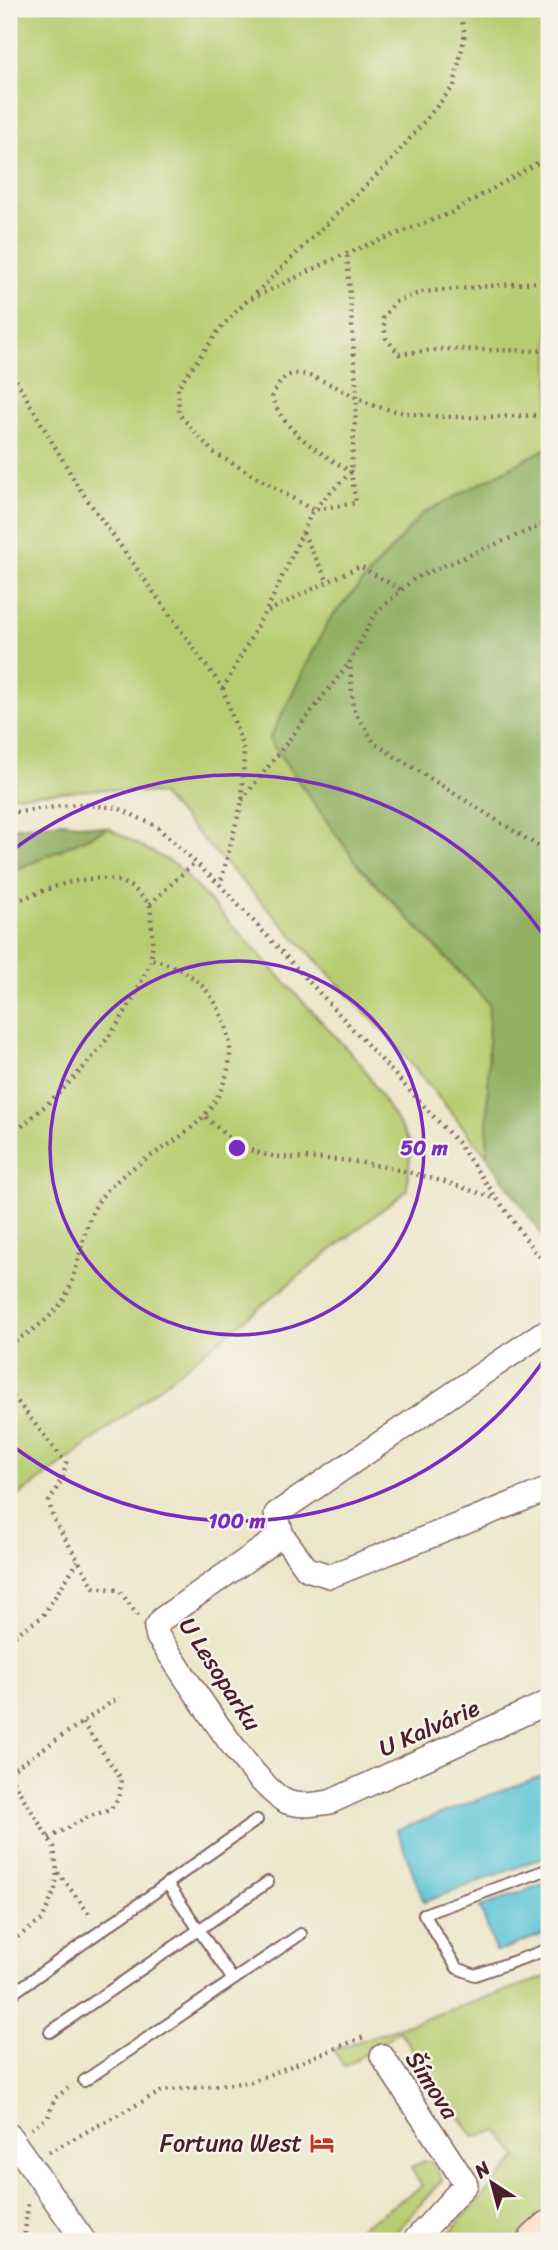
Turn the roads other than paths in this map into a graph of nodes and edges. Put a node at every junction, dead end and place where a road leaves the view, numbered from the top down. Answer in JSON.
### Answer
{"nodes":[{"id":1,"x":549,"y":1333,"type":"edge"},
{"id":2,"x":549,"y":1489,"type":"edge"},
{"id":3,"x":282,"y":1535,"type":"junction"},
{"id":4,"x":549,"y":1702,"type":"edge"},
{"id":5,"x":330,"y":1802,"type":"joint"},
{"id":6,"x":257,"y":1820,"type":"dead end"},
{"id":7,"x":549,"y":1869,"type":"edge"},
{"id":8,"x":268,"y":1882,"type":"dead end"},
{"id":9,"x":167,"y":1883,"type":"junction"},
{"id":10,"x":199,"y":1929,"type":"junction"},
{"id":11,"x":301,"y":1934,"type":"dead end"},
{"id":12,"x":549,"y":1949,"type":"edge"},
{"id":13,"x":233,"y":1980,"type":"junction"},
{"id":14,"x":9,"y":1996,"type":"edge"},
{"id":15,"x":50,"y":2032,"type":"dead end"},
{"id":16,"x":382,"y":2056,"type":"dead end"},
{"id":17,"x":83,"y":2081,"type":"dead end"},
{"id":18,"x":19,"y":2132,"type":"edge"},
{"id":19,"x":549,"y":2227,"type":"edge"},
{"id":20,"x":84,"y":2241,"type":"edge"},
{"id":21,"x":414,"y":2241,"type":"edge"},
{"id":22,"x":534,"y":2241,"type":"edge"}],
"edges":[{"from":1,"to":3,"type":"street"},
{"from":2,"to":3,"type":"street"},
{"from":3,"to":5,"type":"street","name":"U Lesoparku"},
{"from":4,"to":5,"type":"street","name":"U Kalvárie"},
{"from":6,"to":9,"type":"lane"},
{"from":7,"to":12,"type":"lane"},
{"from":8,"to":10,"type":"lane"},
{"from":9,"to":10,"type":"lane"},
{"from":9,"to":14,"type":"lane"},
{"from":10,"to":13,"type":"lane"},
{"from":10,"to":15,"type":"lane"},
{"from":11,"to":13,"type":"lane"},
{"from":13,"to":17,"type":"lane"},
{"from":16,"to":21,"type":"street","name":"Šímova"},
{"from":18,"to":20,"type":"street"},
{"from":19,"to":22,"type":"main road"}]}
